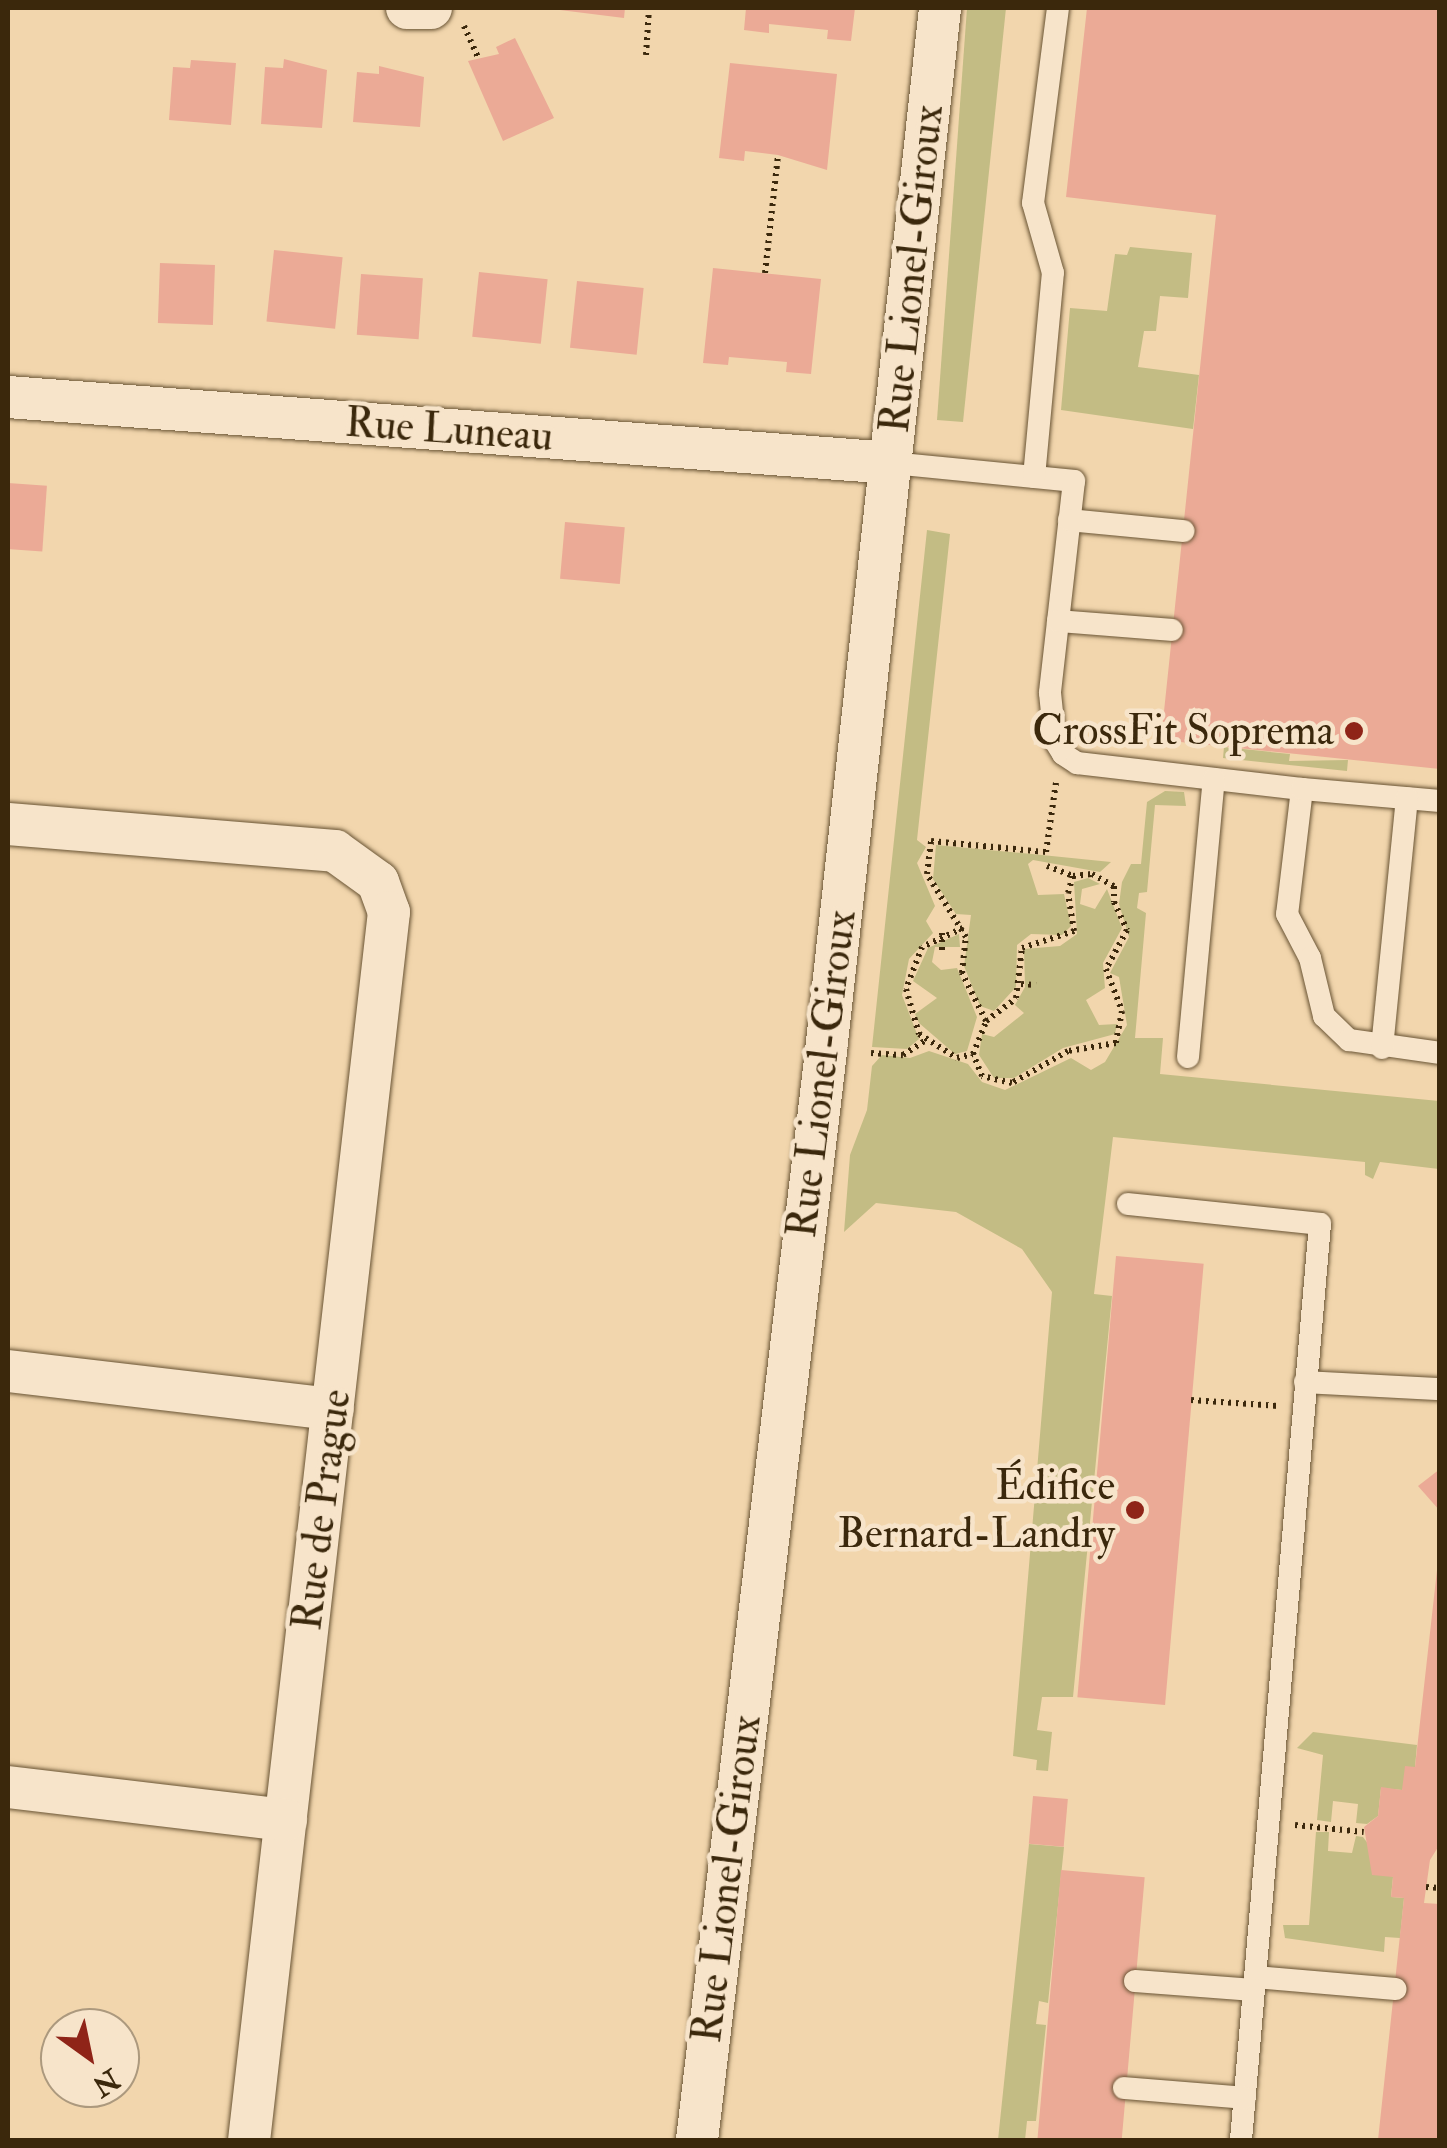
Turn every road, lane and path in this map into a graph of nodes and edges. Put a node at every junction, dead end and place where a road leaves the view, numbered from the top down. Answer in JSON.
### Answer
{"nodes":[{"id":1,"x":407,"y":8,"type":"edge"},
{"id":2,"x":431,"y":8,"type":"edge"},
{"id":3,"x":455,"y":8,"type":"edge"},
{"id":4,"x":649,"y":8,"type":"edge"},
{"id":5,"x":940,"y":8,"type":"edge"},
{"id":6,"x":1058,"y":8,"type":"edge"},
{"id":7,"x":646,"y":56,"type":"dead end"},
{"id":8,"x":478,"y":57,"type":"dead end"},
{"id":9,"x":778,"y":155,"type":"dead end"},
{"id":10,"x":765,"y":273,"type":"dead end"},
{"id":11,"x":8,"y":397,"type":"edge"},
{"id":12,"x":891,"y":463,"type":"junction"},
{"id":13,"x":1034,"y":477,"type":"junction"},
{"id":14,"x":1070,"y":520,"type":"junction"},
{"id":15,"x":1183,"y":532,"type":"dead end"},
{"id":16,"x":1058,"y":621,"type":"junction"},
{"id":17,"x":1172,"y":630,"type":"dead end"},
{"id":18,"x":1070,"y":761,"type":"junction"},
{"id":19,"x":1214,"y":779,"type":"junction"},
{"id":20,"x":1302,"y":789,"type":"junction"},
{"id":21,"x":1407,"y":798,"type":"junction"},
{"id":22,"x":1440,"y":801,"type":"edge"},
{"id":23,"x":8,"y":824,"type":"edge"},
{"id":24,"x":1048,"y":866,"type":"dead end"},
{"id":25,"x":1073,"y":876,"type":"junction"},
{"id":26,"x":963,"y":928,"type":"junction"},
{"id":27,"x":942,"y":933,"type":"junction"},
{"id":28,"x":942,"y":950,"type":"dead end"},
{"id":29,"x":1021,"y":984,"type":"junction"},
{"id":30,"x":1036,"y":985,"type":"dead end"},
{"id":31,"x":986,"y":1020,"type":"junction"},
{"id":32,"x":926,"y":1040,"type":"junction"},
{"id":33,"x":1382,"y":1048,"type":"junction"},
{"id":34,"x":870,"y":1052,"type":"dead end"},
{"id":35,"x":1440,"y":1053,"type":"edge"},
{"id":36,"x":972,"y":1054,"type":"junction"},
{"id":37,"x":1188,"y":1057,"type":"dead end"},
{"id":38,"x":1128,"y":1204,"type":"dead end"},
{"id":39,"x":8,"y":1371,"type":"edge"},
{"id":40,"x":1305,"y":1382,"type":"junction"},
{"id":41,"x":1440,"y":1390,"type":"edge"},
{"id":42,"x":1191,"y":1400,"type":"dead end"},
{"id":43,"x":1302,"y":1408,"type":"junction"},
{"id":44,"x":333,"y":1409,"type":"junction"},
{"id":45,"x":8,"y":1787,"type":"edge"},
{"id":46,"x":286,"y":1820,"type":"junction"},
{"id":47,"x":1317,"y":1826,"type":"dead end"},
{"id":48,"x":1364,"y":1832,"type":"dead end"},
{"id":49,"x":1426,"y":1887,"type":"dead end"},
{"id":50,"x":1440,"y":1888,"type":"edge"},
{"id":51,"x":1135,"y":1981,"type":"dead end"},
{"id":52,"x":1255,"y":1983,"type":"junction"},
{"id":53,"x":1394,"y":1989,"type":"dead end"},
{"id":54,"x":1124,"y":2088,"type":"dead end"},
{"id":55,"x":1245,"y":2098,"type":"junction"},
{"id":56,"x":249,"y":2140,"type":"edge"},
{"id":57,"x":696,"y":2140,"type":"edge"},
{"id":58,"x":1242,"y":2140,"type":"edge"}],
"edges":[{"from":1,"to":2,"type":"street"},
{"from":3,"to":8,"type":"path"},
{"from":4,"to":7,"type":"path"},
{"from":5,"to":12,"type":"street","name":"Rue Lionel-Giroux"},
{"from":6,"to":13,"type":"lane"},
{"from":9,"to":10,"type":"path"},
{"from":11,"to":12,"type":"street","name":"Rue Luneau"},
{"from":12,"to":13,"type":"lane"},
{"from":12,"to":57,"type":"street","name":"Rue Lionel-Giroux"},
{"from":13,"to":14,"type":"lane"},
{"from":14,"to":15,"type":"lane"},
{"from":14,"to":16,"type":"lane"},
{"from":16,"to":17,"type":"lane"},
{"from":16,"to":18,"type":"lane"},
{"from":18,"to":19,"type":"lane"},
{"from":18,"to":26,"type":"path"},
{"from":19,"to":20,"type":"lane"},
{"from":19,"to":37,"type":"lane"},
{"from":20,"to":21,"type":"lane"},
{"from":20,"to":33,"type":"lane"},
{"from":21,"to":22,"type":"lane"},
{"from":21,"to":33,"type":"lane"},
{"from":23,"to":44,"type":"street","name":"Rue de Prague"},
{"from":24,"to":25,"type":"path"},
{"from":25,"to":29,"type":"path"},
{"from":25,"to":36,"type":"path"},
{"from":26,"to":27,"type":"path"},
{"from":26,"to":31,"type":"path"},
{"from":27,"to":28,"type":"path"},
{"from":27,"to":32,"type":"path"},
{"from":29,"to":30,"type":"path"},
{"from":29,"to":31,"type":"path"},
{"from":31,"to":36,"type":"path"},
{"from":32,"to":34,"type":"path"},
{"from":32,"to":36,"type":"path"},
{"from":33,"to":35,"type":"lane"},
{"from":38,"to":40,"type":"lane"},
{"from":39,"to":44,"type":"street"},
{"from":40,"to":41,"type":"lane"},
{"from":40,"to":43,"type":"lane"},
{"from":42,"to":43,"type":"path"},
{"from":43,"to":52,"type":"lane"},
{"from":44,"to":46,"type":"street","name":"Rue de Prague"},
{"from":45,"to":46,"type":"street"},
{"from":46,"to":56,"type":"street","name":"Rue de Prague"},
{"from":47,"to":48,"type":"path"},
{"from":49,"to":50,"type":"path"},
{"from":51,"to":52,"type":"lane"},
{"from":52,"to":53,"type":"lane"},
{"from":52,"to":55,"type":"lane"},
{"from":54,"to":55,"type":"lane"},
{"from":55,"to":58,"type":"lane"}]}
